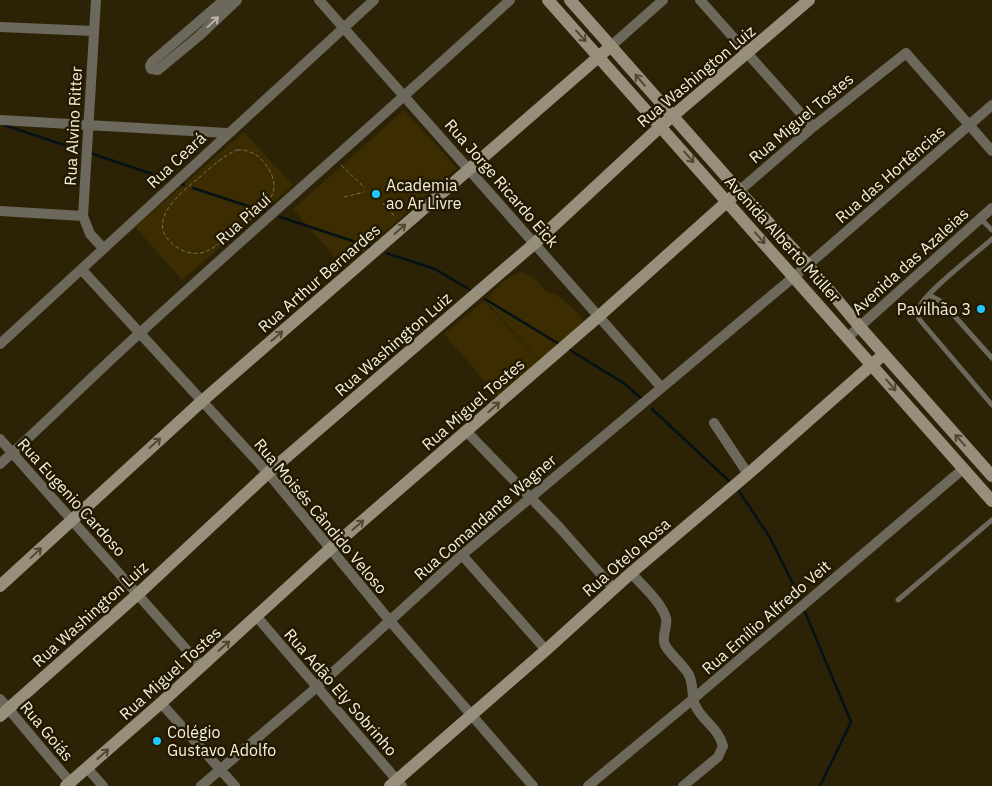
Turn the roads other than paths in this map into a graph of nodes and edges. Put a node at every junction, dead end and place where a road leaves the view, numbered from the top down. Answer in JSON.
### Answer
{"nodes":[{"id":1,"x":96,"y":0,"type":"edge"},
{"id":2,"x":224,"y":0,"type":"edge"},
{"id":3,"x":237,"y":0,"type":"edge"},
{"id":4,"x":319,"y":0,"type":"edge"},
{"id":5,"x":374,"y":0,"type":"edge"},
{"id":6,"x":510,"y":0,"type":"edge"},
{"id":7,"x":548,"y":0,"type":"edge"},
{"id":8,"x":570,"y":0,"type":"edge"},
{"id":9,"x":663,"y":0,"type":"edge"},
{"id":10,"x":700,"y":0,"type":"edge"},
{"id":11,"x":810,"y":0,"type":"edge"},
{"id":12,"x":0,"y":26,"type":"edge"},
{"id":13,"x":344,"y":28,"type":"junction"},
{"id":14,"x":93,"y":31,"type":"junction"},
{"id":15,"x":611,"y":46,"type":"junction"},
{"id":16,"x":748,"y":54,"type":"junction"},
{"id":17,"x":599,"y":57,"type":"junction"},
{"id":18,"x":405,"y":96,"type":"junction"},
{"id":19,"x":992,"y":105,"type":"edge"},
{"id":20,"x":673,"y":117,"type":"junction"},
{"id":21,"x":0,"y":120,"type":"edge"},
{"id":22,"x":89,"y":125,"type":"junction"},
{"id":23,"x":970,"y":125,"type":"junction"},
{"id":24,"x":661,"y":126,"type":"junction"},
{"id":25,"x":813,"y":127,"type":"junction"},
{"id":26,"x":228,"y":133,"type":"junction"},
{"id":27,"x":992,"y":151,"type":"edge"},
{"id":28,"x":468,"y":169,"type":"junction"},
{"id":29,"x":739,"y":191,"type":"junction"},
{"id":30,"x":728,"y":201,"type":"junction"},
{"id":31,"x":992,"y":208,"type":"edge"},
{"id":32,"x":0,"y":212,"type":"edge"},
{"id":33,"x":83,"y":216,"type":"junction"},
{"id":34,"x":980,"y":218,"type":"junction"},
{"id":35,"x":992,"y":230,"type":"edge"},
{"id":36,"x":992,"y":239,"type":"edge"},
{"id":37,"x":535,"y":243,"type":"junction"},
{"id":38,"x":103,"y":248,"type":"junction"},
{"id":39,"x":808,"y":265,"type":"junction"},
{"id":40,"x":82,"y":270,"type":"junction"},
{"id":41,"x":793,"y":276,"type":"junction"},
{"id":42,"x":929,"y":295,"type":"junction"},
{"id":43,"x":598,"y":317,"type":"junction"},
{"id":44,"x":859,"y":326,"type":"junction"},
{"id":45,"x":140,"y":333,"type":"junction"},
{"id":46,"x":848,"y":337,"type":"junction"},
{"id":47,"x":1,"y":341,"type":"edge"},
{"id":48,"x":884,"y":354,"type":"junction"},
{"id":49,"x":992,"y":358,"type":"edge"},
{"id":50,"x":872,"y":364,"type":"junction"},
{"id":51,"x":661,"y":387,"type":"junction"},
{"id":52,"x":202,"y":402,"type":"junction"},
{"id":53,"x":992,"y":405,"type":"edge"},
{"id":54,"x":714,"y":423,"type":"dead end"},
{"id":55,"x":466,"y":431,"type":"junction"},
{"id":56,"x":0,"y":439,"type":"edge"},
{"id":57,"x":12,"y":453,"type":"junction"},
{"id":58,"x":0,"y":464,"type":"edge"},
{"id":59,"x":963,"y":469,"type":"junction"},
{"id":60,"x":268,"y":474,"type":"junction"},
{"id":61,"x":748,"y":474,"type":"junction"},
{"id":62,"x":992,"y":476,"type":"edge"},
{"id":63,"x":530,"y":497,"type":"junction"},
{"id":64,"x":992,"y":501,"type":"edge"},
{"id":65,"x":72,"y":519,"type":"junction"},
{"id":66,"x":992,"y":520,"type":"edge"},
{"id":67,"x":330,"y":549,"type":"junction"},
{"id":68,"x":462,"y":555,"type":"junction"},
{"id":69,"x":631,"y":573,"type":"junction"},
{"id":70,"x":0,"y":586,"type":"edge"},
{"id":71,"x":614,"y":589,"type":"junction"},
{"id":72,"x":138,"y":594,"type":"junction"},
{"id":73,"x":898,"y":600,"type":"dead end"},
{"id":74,"x":257,"y":617,"type":"junction"},
{"id":75,"x":390,"y":621,"type":"junction"},
{"id":76,"x":546,"y":650,"type":"junction"},
{"id":77,"x":201,"y":666,"type":"junction"},
{"id":78,"x":317,"y":687,"type":"junction"},
{"id":79,"x":0,"y":699,"type":"edge"},
{"id":80,"x":693,"y":699,"type":"junction"},
{"id":81,"x":161,"y":703,"type":"junction"},
{"id":82,"x":4,"y":712,"type":"edge"},
{"id":83,"x":471,"y":714,"type":"junction"},
{"id":84,"x":86,"y":768,"type":"junction"},
{"id":85,"x":220,"y":769,"type":"junction"},
{"id":86,"x":68,"y":784,"type":"edge"},
{"id":87,"x":396,"y":784,"type":"edge"},
{"id":88,"x":102,"y":786,"type":"edge"},
{"id":89,"x":201,"y":786,"type":"edge"},
{"id":90,"x":235,"y":786,"type":"edge"},
{"id":91,"x":534,"y":786,"type":"edge"},
{"id":92,"x":588,"y":786,"type":"edge"},
{"id":93,"x":683,"y":786,"type":"edge"}],
"edges":[{"from":1,"to":14,"type":"street","name":"Rua Alvino Ritter"},
{"from":2,"to":3,"type":"street","one_way":true},
{"from":4,"to":13,"type":"street","name":"Rua Jorge Ricardo Eick"},
{"from":5,"to":13,"type":"street","name":"Rua Ceará"},
{"from":6,"to":18,"type":"street","name":"Rua Piauí"},
{"from":7,"to":17,"type":"street","name":"Avenida Alberto Müller","one_way":true},
{"from":8,"to":15,"type":"street","name":"Avenida Alberto Müller"},
{"from":9,"to":15,"type":"street","name":"Rua Arthur Bernardes"},
{"from":10,"to":16,"type":"street"},
{"from":11,"to":16,"type":"street","name":"Rua Washington Luiz"},
{"from":12,"to":14,"type":"street"},
{"from":13,"to":18,"type":"street","name":"Rua Jorge Ricardo Eick"},
{"from":13,"to":26,"type":"street","name":"Rua Ceará"},
{"from":14,"to":22,"type":"street","name":"Rua Alvino Ritter"},
{"from":15,"to":17,"type":"street","name":"Rua Arthur Bernardes"},
{"from":20,"to":15,"type":"street","name":"Avenida Alberto Müller","one_way":true},
{"from":16,"to":20,"type":"street","name":"Rua Washington Luiz"},
{"from":16,"to":25,"type":"street"},
{"from":17,"to":24,"type":"street","name":"Avenida Alberto Müller"},
{"from":17,"to":28,"type":"street","name":"Rua Arthur Bernardes"},
{"from":18,"to":28,"type":"street","name":"Rua Jorge Ricardo Eick"},
{"from":18,"to":45,"type":"street","name":"Rua Piauí"},
{"from":19,"to":23,"type":"street","name":"Rua das Hortências"},
{"from":20,"to":24,"type":"street","name":"Rua Washington Luiz"},
{"from":20,"to":29,"type":"street","name":"Avenida Alberto Müller"},
{"from":21,"to":22,"type":"street"},
{"from":22,"to":26,"type":"street"},
{"from":22,"to":33,"type":"street","name":"Rua Alvino Ritter"},
{"from":23,"to":25,"type":"street","name":"Rua Miguel Tostes"},
{"from":23,"to":27,"type":"street"},
{"from":23,"to":39,"type":"street","name":"Rua das Hortências"},
{"from":24,"to":30,"type":"street","name":"Avenida Alberto Müller","one_way":true},
{"from":24,"to":37,"type":"street","name":"Rua Washington Luiz"},
{"from":25,"to":29,"type":"street","name":"Rua Miguel Tostes"},
{"from":26,"to":38,"type":"street","name":"Rua Ceará"},
{"from":28,"to":37,"type":"street","name":"Rua Jorge Ricardo Eick"},
{"from":52,"to":28,"type":"street","name":"Rua Arthur Bernardes","one_way":true},
{"from":29,"to":30,"type":"street","name":"Rua Miguel Tostes"},
{"from":29,"to":39,"type":"street","name":"Avenida Alberto Müller"},
{"from":30,"to":41,"type":"street","name":"Avenida Alberto Müller","one_way":true},
{"from":30,"to":43,"type":"street","name":"Rua Miguel Tostes"},
{"from":31,"to":34,"type":"street","name":"Avenida das Azaleias"},
{"from":32,"to":33,"type":"street"},
{"from":33,"to":38,"type":"street","name":"Rua Alvino Ritter"},
{"from":34,"to":35,"type":"lane"},
{"from":34,"to":44,"type":"street","name":"Avenida das Azaleias"},
{"from":36,"to":42,"type":"lane"},
{"from":37,"to":43,"type":"street","name":"Rua Jorge Ricardo Eick"},
{"from":37,"to":60,"type":"street","name":"Rua Washington Luiz"},
{"from":38,"to":40,"type":"street","name":"Rua Ceará"},
{"from":39,"to":41,"type":"street","name":"Rua das Hortências"},
{"from":39,"to":44,"type":"street","name":"Avenida Alberto Müller"},
{"from":40,"to":45,"type":"street","name":"Rua Moisés Cândido Veloso"},
{"from":40,"to":47,"type":"street","name":"Rua Ceará"},
{"from":41,"to":46,"type":"street","name":"Avenida Alberto Müller"},
{"from":41,"to":51,"type":"street","name":"Rua Comandante Wagner"},
{"from":42,"to":49,"type":"lane"},
{"from":42,"to":53,"type":"lane"},
{"from":43,"to":51,"type":"street","name":"Rua Jorge Ricardo Eick"},
{"from":55,"to":43,"type":"street","name":"Rua Miguel Tostes","one_way":true},
{"from":44,"to":46,"type":"street","name":"Avenida das Azaleias"},
{"from":44,"to":48,"type":"street","name":"Avenida Alberto Müller"},
{"from":45,"to":52,"type":"street","name":"Rua Moisés Cândido Veloso"},
{"from":45,"to":57,"type":"street","name":"Rua Piauí"},
{"from":46,"to":50,"type":"street","name":"Avenida Alberto Müller"},
{"from":48,"to":50,"type":"street","name":"Rua Otelo Rosa"},
{"from":62,"to":48,"type":"street","name":"Avenida Alberto Müller","one_way":true},
{"from":50,"to":59,"type":"street","name":"Avenida Alberto Müller","one_way":true},
{"from":50,"to":61,"type":"street","name":"Rua Otelo Rosa"},
{"from":51,"to":63,"type":"street","name":"Rua Comandante Wagner"},
{"from":52,"to":60,"type":"street","name":"Rua Moisés Cândido Veloso"},
{"from":65,"to":52,"type":"street","name":"Rua Arthur Bernardes","one_way":true},
{"from":54,"to":61,"type":"street"},
{"from":55,"to":63,"type":"street"},
{"from":67,"to":55,"type":"street","name":"Rua Miguel Tostes","one_way":true},
{"from":56,"to":57,"type":"street","name":"Rua Eugenio Cardoso"},
{"from":57,"to":58,"type":"street","name":"Rua Piauí"},
{"from":57,"to":65,"type":"street","name":"Rua Eugenio Cardoso"},
{"from":59,"to":64,"type":"street","name":"Avenida Alberto Müller"},
{"from":59,"to":80,"type":"street","name":"Rua Emílio Alfredo Veit"},
{"from":60,"to":67,"type":"street","name":"Rua Moisés Cândido Veloso"},
{"from":60,"to":72,"type":"street","name":"Rua Washington Luiz"},
{"from":61,"to":69,"type":"street","name":"Rua Otelo Rosa"},
{"from":63,"to":68,"type":"street","name":"Rua Comandante Wagner"},
{"from":63,"to":71,"type":"street"},
{"from":70,"to":65,"type":"street","name":"Rua Arthur Bernardes","one_way":true},
{"from":65,"to":72,"type":"street","name":"Rua Eugenio Cardoso"},
{"from":66,"to":73,"type":"lane"},
{"from":67,"to":74,"type":"street","name":"Rua Miguel Tostes"},
{"from":67,"to":75,"type":"street","name":"Rua Moisés Cândido Veloso"},
{"from":68,"to":75,"type":"street","name":"Rua Comandante Wagner"},
{"from":68,"to":76,"type":"street"},
{"from":69,"to":71,"type":"street","name":"Rua Otelo Rosa"},
{"from":69,"to":80,"type":"street"},
{"from":71,"to":76,"type":"street","name":"Rua Otelo Rosa"},
{"from":72,"to":77,"type":"street","name":"Rua Eugenio Cardoso"},
{"from":72,"to":82,"type":"street","name":"Rua Washington Luiz"},
{"from":77,"to":74,"type":"street","name":"Rua Miguel Tostes","one_way":true},
{"from":74,"to":78,"type":"street","name":"Rua Adão Ely Sobrinho"},
{"from":75,"to":78,"type":"street","name":"Rua Comandante Wagner"},
{"from":75,"to":83,"type":"street","name":"Rua Moisés Cândido Veloso"},
{"from":76,"to":83,"type":"street","name":"Rua Otelo Rosa"},
{"from":77,"to":81,"type":"street","name":"Rua Miguel Tostes"},
{"from":78,"to":85,"type":"street","name":"Rua Comandante Wagner"},
{"from":78,"to":87,"type":"street","name":"Rua Adão Ely Sobrinho"},
{"from":79,"to":82,"type":"street","name":"Rua Goiás"},
{"from":80,"to":92,"type":"street","name":"Rua Emílio Alfredo Veit"},
{"from":80,"to":93,"type":"street"},
{"from":84,"to":81,"type":"street","name":"Rua Miguel Tostes","one_way":true},
{"from":81,"to":85,"type":"street"},
{"from":82,"to":86,"type":"street","name":"Rua Goiás"},
{"from":83,"to":87,"type":"street","name":"Rua Otelo Rosa"},
{"from":83,"to":91,"type":"street","name":"Rua Moisés Cândido Veloso"},
{"from":84,"to":86,"type":"street","name":"Rua Miguel Tostes"},
{"from":84,"to":88,"type":"street"},
{"from":85,"to":89,"type":"street","name":"Rua Comandante Wagner"},
{"from":85,"to":90,"type":"street"}]}
